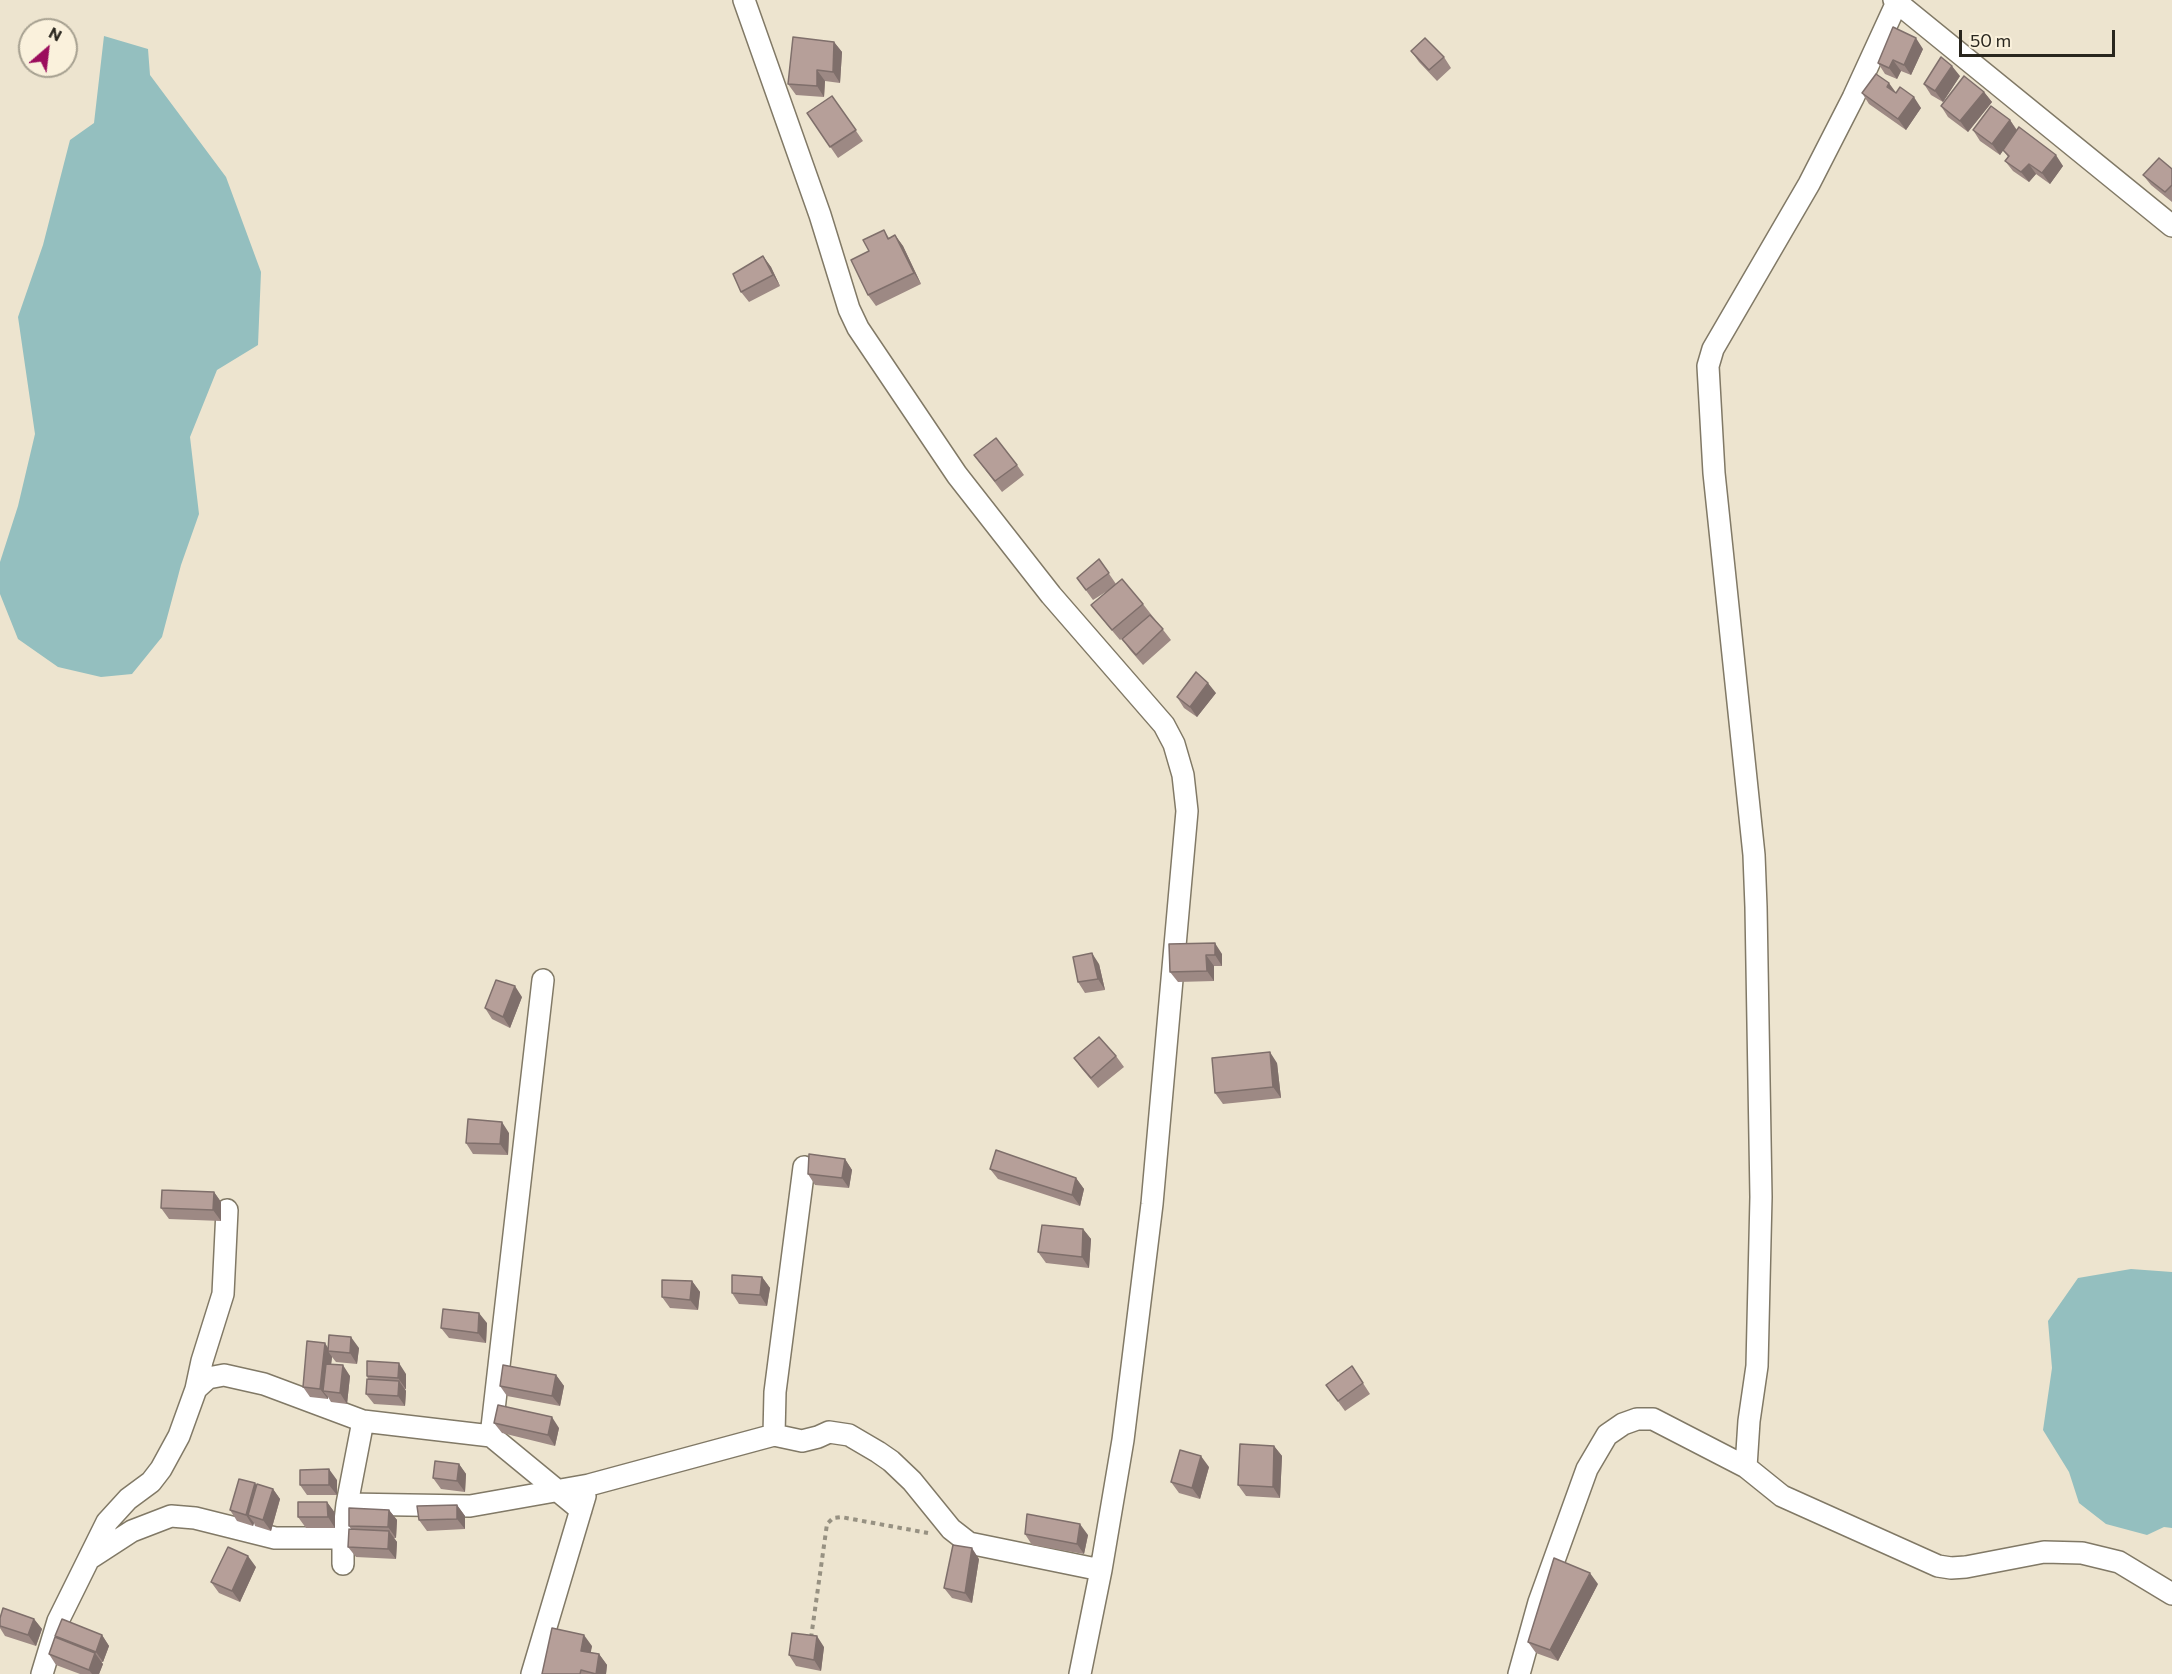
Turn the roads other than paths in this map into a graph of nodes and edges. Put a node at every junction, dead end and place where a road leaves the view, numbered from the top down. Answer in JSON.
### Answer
{"nodes":[{"id":1,"x":744,"y":0,"type":"edge"},
{"id":2,"x":1896,"y":1,"type":"edge"},
{"id":3,"x":2172,"y":226,"type":"edge"},
{"id":4,"x":543,"y":980,"type":"dead end"},
{"id":5,"x":804,"y":1167,"type":"dead end"},
{"id":6,"x":227,"y":1210,"type":"dead end"},
{"id":7,"x":196,"y":1389,"type":"junction"},
{"id":8,"x":363,"y":1421,"type":"junction"},
{"id":9,"x":491,"y":1436,"type":"junction"},
{"id":10,"x":774,"y":1436,"type":"junction"},
{"id":11,"x":1746,"y":1467,"type":"junction"},
{"id":12,"x":589,"y":1485,"type":"junction"},
{"id":13,"x":557,"y":1491,"type":"junction"},
{"id":14,"x":347,"y":1504,"type":"junction"},
{"id":15,"x":581,"y":1510,"type":"junction"},
{"id":16,"x":343,"y":1538,"type":"junction"},
{"id":17,"x":89,"y":1559,"type":"junction"},
{"id":18,"x":343,"y":1564,"type":"dead end"},
{"id":19,"x":1101,"y":1570,"type":"junction"},
{"id":20,"x":2172,"y":1594,"type":"edge"},
{"id":21,"x":42,"y":1674,"type":"edge"},
{"id":22,"x":532,"y":1674,"type":"edge"},
{"id":23,"x":1080,"y":1674,"type":"edge"},
{"id":24,"x":1519,"y":1674,"type":"edge"}],
"edges":[{"from":1,"to":19,"type":"street"},
{"from":2,"to":3,"type":"street"},
{"from":2,"to":11,"type":"street"},
{"from":4,"to":9,"type":"street"},
{"from":5,"to":10,"type":"street"},
{"from":6,"to":7,"type":"street"},
{"from":7,"to":8,"type":"street"},
{"from":7,"to":17,"type":"street"},
{"from":8,"to":9,"type":"street"},
{"from":8,"to":14,"type":"street"},
{"from":9,"to":13,"type":"street"},
{"from":10,"to":12,"type":"street"},
{"from":10,"to":19,"type":"street"},
{"from":11,"to":20,"type":"street"},
{"from":11,"to":24,"type":"street"},
{"from":12,"to":13,"type":"street"},
{"from":12,"to":15,"type":"street"},
{"from":13,"to":14,"type":"street"},
{"from":13,"to":15,"type":"street"},
{"from":14,"to":16,"type":"street"},
{"from":15,"to":22,"type":"street"},
{"from":16,"to":17,"type":"street"},
{"from":16,"to":18,"type":"street"},
{"from":17,"to":21,"type":"street"},
{"from":19,"to":23,"type":"street"}]}
